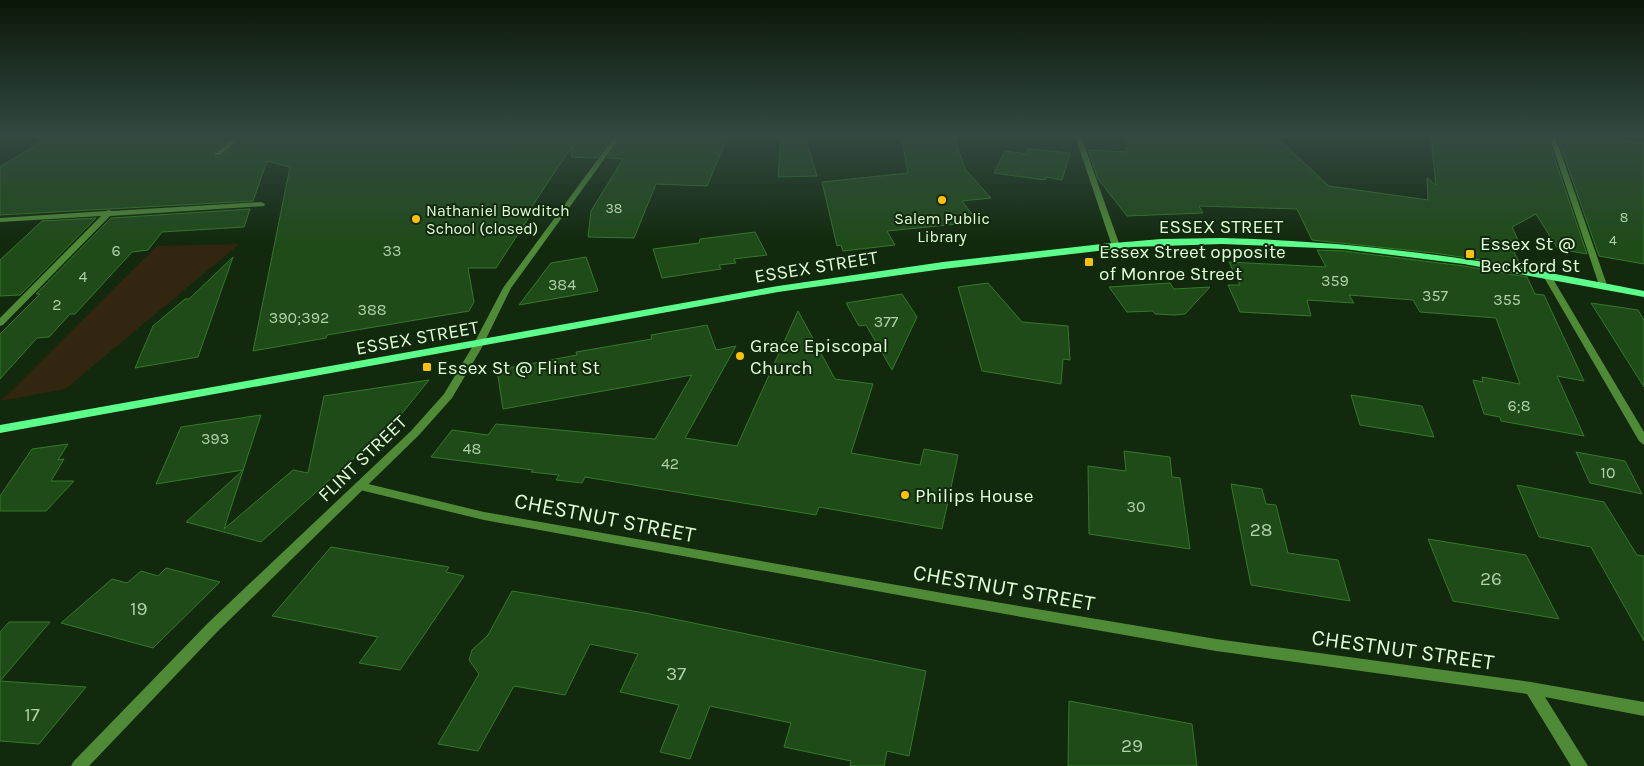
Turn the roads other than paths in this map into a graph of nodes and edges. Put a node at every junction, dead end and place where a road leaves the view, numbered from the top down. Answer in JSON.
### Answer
{"nodes":[{"id":1,"x":592,"y":172,"type":"edge"},
{"id":2,"x":1090,"y":172,"type":"edge"},
{"id":3,"x":1564,"y":172,"type":"edge"},
{"id":4,"x":261,"y":204,"type":"dead end"},
{"id":5,"x":109,"y":212,"type":"junction"},
{"id":6,"x":0,"y":220,"type":"edge"},
{"id":7,"x":1116,"y":246,"type":"junction"},
{"id":8,"x":1546,"y":274,"type":"junction"},
{"id":9,"x":1602,"y":286,"type":"junction"},
{"id":10,"x":1644,"y":294,"type":"edge"},
{"id":11,"x":0,"y":323,"type":"edge"},
{"id":12,"x":478,"y":344,"type":"junction"},
{"id":13,"x":0,"y":429,"type":"edge"},
{"id":14,"x":1644,"y":440,"type":"edge"},
{"id":15,"x":360,"y":486,"type":"junction"},
{"id":16,"x":1531,"y":688,"type":"junction"},
{"id":17,"x":1644,"y":709,"type":"edge"},
{"id":18,"x":79,"y":766,"type":"edge"},
{"id":19,"x":1580,"y":766,"type":"edge"}],
"edges":[{"from":1,"to":12,"type":"street","name":"FLINT STREET"},
{"from":2,"to":7,"type":"street"},
{"from":3,"to":9,"type":"street"},
{"from":4,"to":5,"type":"street"},
{"from":5,"to":6,"type":"street"},
{"from":5,"to":11,"type":"street"},
{"from":7,"to":8,"type":"main road","name":"ESSEX STREET"},
{"from":7,"to":12,"type":"main road","name":"ESSEX STREET"},
{"from":8,"to":9,"type":"main road","name":"ESSEX STREET"},
{"from":8,"to":14,"type":"street"},
{"from":9,"to":10,"type":"main road","name":"ESSEX STREET"},
{"from":12,"to":13,"type":"main road","name":"ESSEX STREET"},
{"from":12,"to":15,"type":"street","name":"FLINT STREET"},
{"from":15,"to":16,"type":"street","name":"CHESTNUT STREET"},
{"from":15,"to":18,"type":"street","name":"FLINT STREET"},
{"from":16,"to":17,"type":"street","name":"CHESTNUT STREET"},
{"from":16,"to":19,"type":"street"}]}
